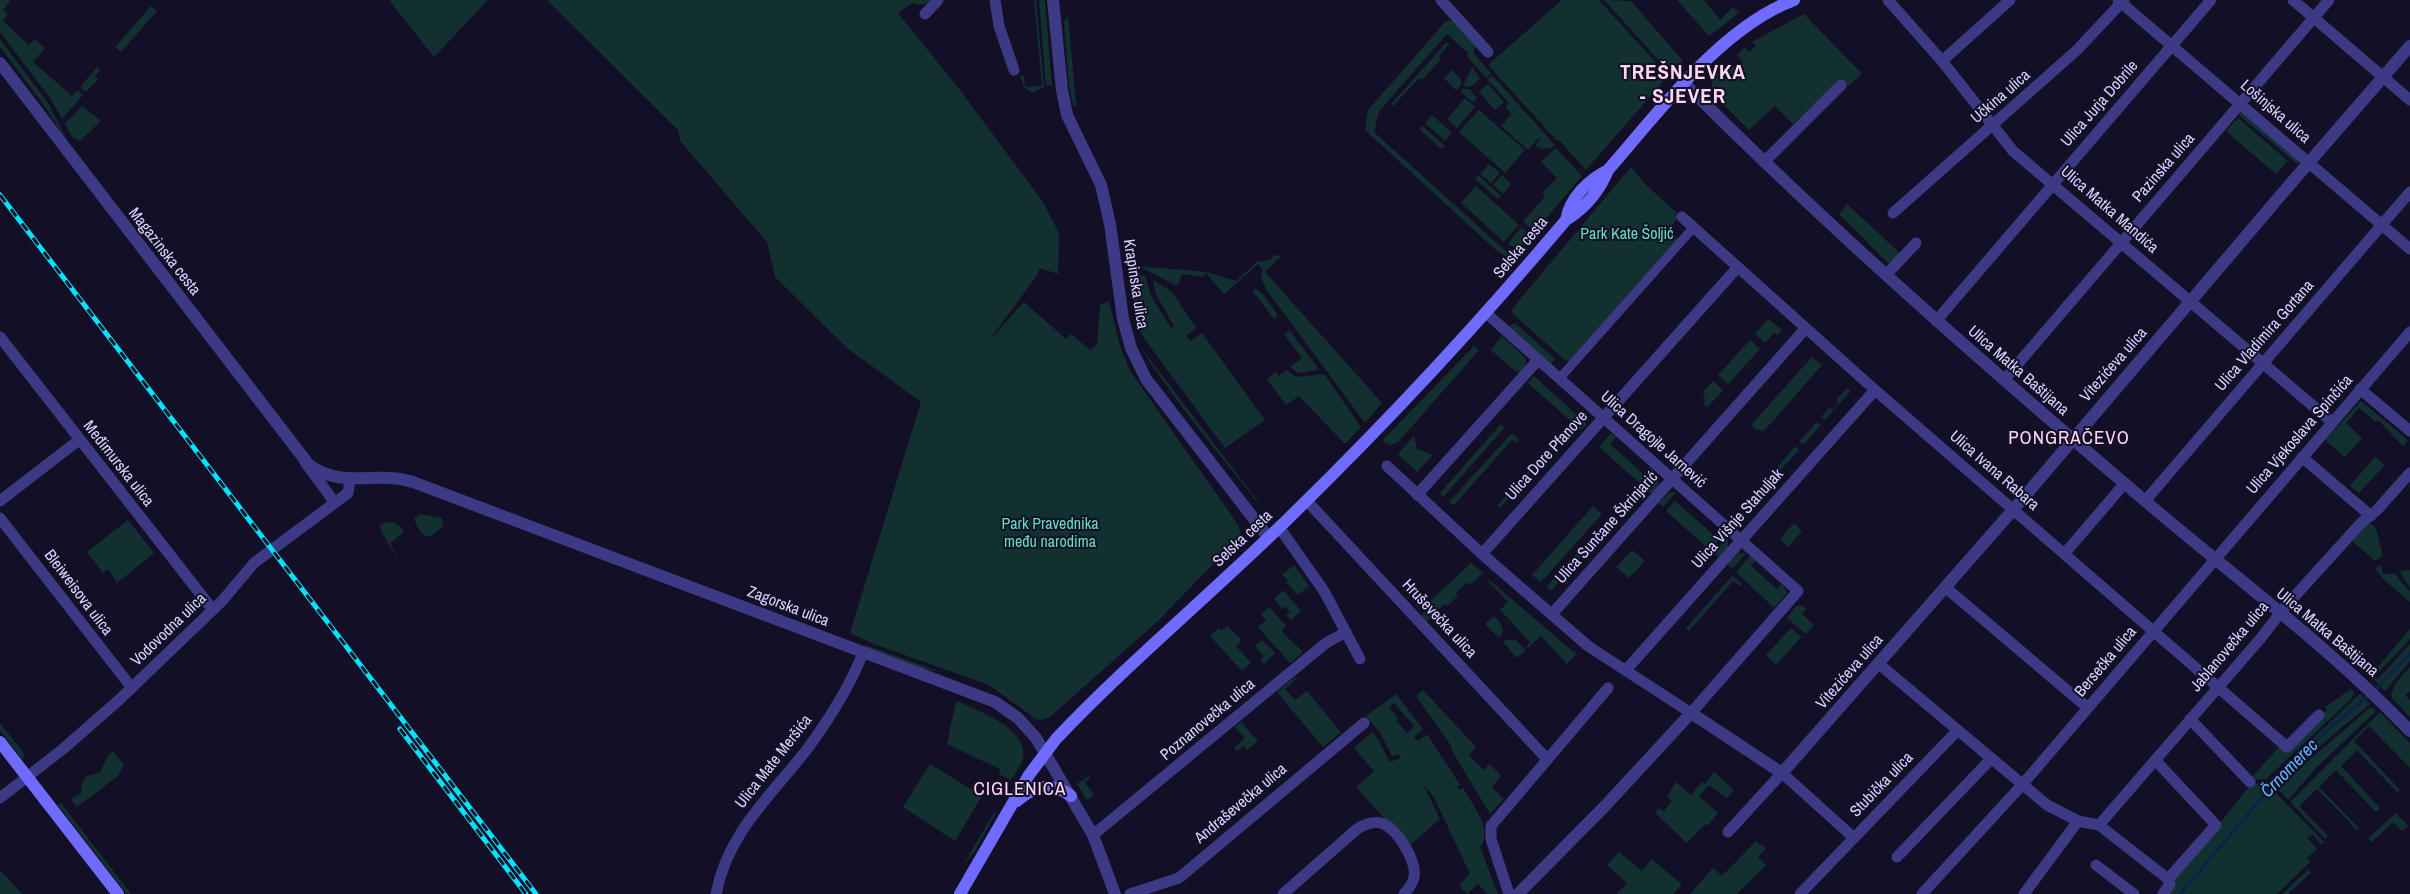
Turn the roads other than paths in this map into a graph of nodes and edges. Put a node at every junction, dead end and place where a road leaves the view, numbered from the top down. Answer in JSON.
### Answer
{"nodes":[{"id":1,"x":938,"y":0,"type":"edge"},
{"id":2,"x":995,"y":0,"type":"edge"},
{"id":3,"x":1052,"y":0,"type":"edge"},
{"id":4,"x":1441,"y":0,"type":"edge"},
{"id":5,"x":1794,"y":0,"type":"edge"},
{"id":6,"x":1888,"y":0,"type":"edge"},
{"id":7,"x":2010,"y":0,"type":"edge"},
{"id":8,"x":2211,"y":0,"type":"edge"},
{"id":9,"x":2293,"y":0,"type":"edge"},
{"id":10,"x":2329,"y":0,"type":"edge"},
{"id":11,"x":2121,"y":1,"type":"edge"},
{"id":12,"x":925,"y":14,"type":"dead end"},
{"id":13,"x":2314,"y":18,"type":"junction"},
{"id":14,"x":2172,"y":46,"type":"junction"},
{"id":15,"x":2410,"y":46,"type":"edge"},
{"id":16,"x":1488,"y":52,"type":"dead end"},
{"id":17,"x":1942,"y":61,"type":"junction"},
{"id":18,"x":0,"y":63,"type":"edge"},
{"id":19,"x":1014,"y":70,"type":"dead end"},
{"id":20,"x":2383,"y":77,"type":"junction"},
{"id":21,"x":1684,"y":82,"type":"junction"},
{"id":22,"x":1841,"y":85,"type":"dead end"},
{"id":23,"x":2410,"y":100,"type":"edge"},
{"id":24,"x":2240,"y":104,"type":"junction"},
{"id":25,"x":1992,"y":126,"type":"junction"},
{"id":26,"x":1764,"y":162,"type":"junction"},
{"id":27,"x":2308,"y":162,"type":"junction"},
{"id":28,"x":2054,"y":184,"type":"junction"},
{"id":29,"x":2410,"y":192,"type":"edge"},
{"id":30,"x":1893,"y":213,"type":"dead end"},
{"id":31,"x":1682,"y":217,"type":"dead end"},
{"id":32,"x":2382,"y":225,"type":"junction"},
{"id":33,"x":1693,"y":228,"type":"junction"},
{"id":34,"x":1916,"y":243,"type":"dead end"},
{"id":35,"x":2121,"y":243,"type":"junction"},
{"id":36,"x":2410,"y":249,"type":"edge"},
{"id":37,"x":1737,"y":268,"type":"junction"},
{"id":38,"x":1886,"y":275,"type":"junction"},
{"id":39,"x":2190,"y":301,"type":"junction"},
{"id":40,"x":1486,"y":313,"type":"junction"},
{"id":41,"x":1936,"y":321,"type":"junction"},
{"id":42,"x":1806,"y":328,"type":"junction"},
{"id":43,"x":2410,"y":332,"type":"edge"},
{"id":44,"x":0,"y":337,"type":"edge"},
{"id":45,"x":1538,"y":360,"type":"junction"},
{"id":46,"x":2263,"y":364,"type":"junction"},
{"id":47,"x":1559,"y":379,"type":"junction"},
{"id":48,"x":2004,"y":380,"type":"junction"},
{"id":49,"x":2360,"y":389,"type":"junction"},
{"id":50,"x":1875,"y":390,"type":"junction"},
{"id":51,"x":1603,"y":418,"type":"junction"},
{"id":52,"x":2332,"y":422,"type":"junction"},
{"id":53,"x":2410,"y":432,"type":"edge"},
{"id":54,"x":2073,"y":439,"type":"junction"},
{"id":55,"x":79,"y":440,"type":"junction"},
{"id":56,"x":2302,"y":457,"type":"junction"},
{"id":57,"x":304,"y":460,"type":"junction"},
{"id":58,"x":1387,"y":466,"type":"dead end"},
{"id":59,"x":2410,"y":473,"type":"edge"},
{"id":60,"x":1672,"y":479,"type":"junction"},
{"id":61,"x":350,"y":480,"type":"junction"},
{"id":62,"x":2124,"y":483,"type":"junction"},
{"id":63,"x":1417,"y":495,"type":"junction"},
{"id":64,"x":0,"y":501,"type":"edge"},
{"id":65,"x":1306,"y":501,"type":"junction"},
{"id":66,"x":2145,"y":501,"type":"junction"},
{"id":67,"x":335,"y":503,"type":"junction"},
{"id":68,"x":2013,"y":510,"type":"junction"},
{"id":69,"x":2371,"y":516,"type":"junction"},
{"id":70,"x":0,"y":518,"type":"edge"},
{"id":71,"x":1279,"y":527,"type":"junction"},
{"id":72,"x":1268,"y":537,"type":"junction"},
{"id":73,"x":1741,"y":540,"type":"junction"},
{"id":74,"x":2065,"y":553,"type":"junction"},
{"id":75,"x":1482,"y":554,"type":"junction"},
{"id":76,"x":2214,"y":559,"type":"junction"},
{"id":77,"x":1945,"y":586,"type":"junction"},
{"id":78,"x":213,"y":610,"type":"junction"},
{"id":79,"x":1552,"y":614,"type":"junction"},
{"id":80,"x":2280,"y":614,"type":"junction"},
{"id":81,"x":2154,"y":630,"type":"junction"},
{"id":82,"x":1346,"y":632,"type":"junction"},
{"id":83,"x":864,"y":653,"type":"junction"},
{"id":84,"x":1360,"y":659,"type":"dead end"},
{"id":85,"x":1879,"y":664,"type":"junction"},
{"id":86,"x":1626,"y":670,"type":"junction"},
{"id":87,"x":2219,"y":687,"type":"junction"},
{"id":88,"x":132,"y":688,"type":"junction"},
{"id":89,"x":1608,"y":688,"type":"dead end"},
{"id":90,"x":2088,"y":708,"type":"junction"},
{"id":91,"x":1691,"y":712,"type":"junction"},
{"id":92,"x":2319,"y":715,"type":"dead end"},
{"id":93,"x":2190,"y":719,"type":"junction"},
{"id":94,"x":1364,"y":723,"type":"dead end"},
{"id":95,"x":1957,"y":731,"type":"junction"},
{"id":96,"x":2410,"y":731,"type":"edge"},
{"id":97,"x":0,"y":742,"type":"edge"},
{"id":98,"x":1045,"y":753,"type":"junction"},
{"id":99,"x":1547,"y":759,"type":"junction"},
{"id":100,"x":1991,"y":759,"type":"junction"},
{"id":101,"x":2155,"y":760,"type":"junction"},
{"id":102,"x":1782,"y":773,"type":"junction"},
{"id":103,"x":27,"y":777,"type":"junction"},
{"id":104,"x":2250,"y":782,"type":"dead end"},
{"id":105,"x":2022,"y":785,"type":"junction"},
{"id":106,"x":1071,"y":796,"type":"junction"},
{"id":107,"x":0,"y":798,"type":"edge"},
{"id":108,"x":1011,"y":806,"type":"junction"},
{"id":109,"x":2078,"y":822,"type":"junction"},
{"id":110,"x":2099,"y":825,"type":"junction"},
{"id":111,"x":1728,"y":832,"type":"dead end"},
{"id":112,"x":1093,"y":835,"type":"junction"},
{"id":113,"x":1854,"y":837,"type":"junction"},
{"id":114,"x":1897,"y":857,"type":"dead end"},
{"id":115,"x":2096,"y":865,"type":"dead end"},
{"id":116,"x":2168,"y":879,"type":"junction"},
{"id":117,"x":118,"y":894,"type":"edge"},
{"id":118,"x":716,"y":894,"type":"edge"},
{"id":119,"x":960,"y":894,"type":"edge"},
{"id":120,"x":1115,"y":894,"type":"edge"},
{"id":121,"x":1130,"y":894,"type":"edge"},
{"id":122,"x":1283,"y":894,"type":"edge"},
{"id":123,"x":1404,"y":894,"type":"edge"},
{"id":124,"x":1509,"y":894,"type":"edge"},
{"id":125,"x":1518,"y":894,"type":"edge"},
{"id":126,"x":1800,"y":894,"type":"edge"},
{"id":127,"x":1922,"y":894,"type":"edge"},
{"id":128,"x":2024,"y":894,"type":"edge"},
{"id":129,"x":2134,"y":894,"type":"edge"},
{"id":130,"x":2163,"y":894,"type":"edge"}],
"edges":[{"from":1,"to":12,"type":"street"},
{"from":2,"to":19,"type":"street"},
{"from":3,"to":72,"type":"street","name":"Krapinska ulica"},
{"from":4,"to":16,"type":"street"},
{"from":5,"to":21,"type":"main road","name":"Selska cesta"},
{"from":6,"to":17,"type":"street","name":"Ulica Matka Mandića"},
{"from":7,"to":17,"type":"street"},
{"from":8,"to":14,"type":"street","name":"Ulica Jurja Dobrile"},
{"from":9,"to":13,"type":"street"},
{"from":10,"to":13,"type":"street","name":"Pazinska ulica"},
{"from":11,"to":14,"type":"street","name":"Lošinjska ulica"},
{"from":11,"to":25,"type":"street","name":"Učkina ulica"},
{"from":13,"to":20,"type":"street"},
{"from":13,"to":24,"type":"street","name":"Pazinska ulica"},
{"from":14,"to":24,"type":"street","name":"Lošinjska ulica"},
{"from":14,"to":28,"type":"street","name":"Ulica Jurja Dobrile"},
{"from":15,"to":20,"type":"street","name":"Vitezićeva ulica"},
{"from":17,"to":25,"type":"street","name":"Ulica Matka Mandića"},
{"from":18,"to":57,"type":"street","name":"Magazinska cesta"},
{"from":20,"to":23,"type":"street"},
{"from":20,"to":27,"type":"street","name":"Vitezićeva ulica"},
{"from":21,"to":26,"type":"street","name":"Ulica Matka Baštijana"},
{"from":21,"to":40,"type":"main road","name":"Selska cesta"},
{"from":22,"to":26,"type":"street"},
{"from":24,"to":27,"type":"street","name":"Lošinjska ulica"},
{"from":24,"to":35,"type":"street","name":"Pazinska ulica"},
{"from":25,"to":28,"type":"street","name":"Ulica Matka Mandića"},
{"from":25,"to":30,"type":"street","name":"Učkina ulica"},
{"from":26,"to":38,"type":"street","name":"Ulica Matka Baštijana"},
{"from":27,"to":32,"type":"street","name":"Lošinjska ulica"},
{"from":27,"to":39,"type":"street","name":"Vitezićeva ulica"},
{"from":28,"to":35,"type":"street","name":"Ulica Matka Mandića"},
{"from":28,"to":41,"type":"street","name":"Ulica Jurja Dobrile"},
{"from":29,"to":32,"type":"street","name":"Ulica Vladimira Gortana"},
{"from":31,"to":33,"type":"street","name":"Ulica Ivana Rabara"},
{"from":32,"to":36,"type":"street","name":"Lošinjska ulica"},
{"from":32,"to":46,"type":"street","name":"Ulica Vladimira Gortana"},
{"from":33,"to":37,"type":"street","name":"Ulica Ivana Rabara"},
{"from":33,"to":47,"type":"street"},
{"from":34,"to":38,"type":"street"},
{"from":35,"to":39,"type":"street","name":"Ulica Matka Mandića"},
{"from":35,"to":48,"type":"street","name":"Pazinska ulica"},
{"from":37,"to":42,"type":"street","name":"Ulica Ivana Rabara"},
{"from":37,"to":51,"type":"street","name":"Ulica Dore Pfanove"},
{"from":38,"to":41,"type":"street","name":"Ulica Matka Baštijana"},
{"from":39,"to":46,"type":"street","name":"Ulica Matka Mandića"},
{"from":39,"to":54,"type":"street","name":"Vitezićeva ulica"},
{"from":40,"to":45,"type":"street","name":"Ulica Dragojle Jarnević"},
{"from":40,"to":65,"type":"main road","name":"Selska cesta"},
{"from":41,"to":48,"type":"street","name":"Ulica Matka Baštijana"},
{"from":42,"to":50,"type":"street","name":"Ulica Ivana Rabara"},
{"from":42,"to":60,"type":"street","name":"Ulica Sunčane Škrinjarić"},
{"from":43,"to":49,"type":"street","name":"Ulica Vjekoslava Spinčića"},
{"from":44,"to":55,"type":"street","name":"Međimurska ulica"},
{"from":45,"to":47,"type":"street","name":"Ulica Dragojle Jarnević"},
{"from":45,"to":63,"type":"street"},
{"from":46,"to":52,"type":"street","name":"Ulica Matka Mandića"},
{"from":46,"to":66,"type":"street","name":"Ulica Vladimira Gortana"},
{"from":47,"to":51,"type":"street","name":"Ulica Dragojle Jarnević"},
{"from":48,"to":54,"type":"street","name":"Ulica Matka Baštijana"},
{"from":49,"to":52,"type":"street","name":"Ulica Vjekoslava Spinčića"},
{"from":49,"to":53,"type":"street"},
{"from":50,"to":68,"type":"street","name":"Ulica Ivana Rabara"},
{"from":50,"to":73,"type":"street","name":"Ulica Višnje Stahuljak"},
{"from":51,"to":60,"type":"street","name":"Ulica Dragojle Jarnević"},
{"from":51,"to":75,"type":"street","name":"Ulica Dore Pfanove"},
{"from":52,"to":56,"type":"street","name":"Ulica Vjekoslava Spinčića"},
{"from":54,"to":62,"type":"street","name":"Ulica Matka Baštijana"},
{"from":54,"to":68,"type":"street","name":"Vitezićeva ulica"},
{"from":55,"to":64,"type":"street"},
{"from":55,"to":78,"type":"street","name":"Međimurska ulica"},
{"from":56,"to":69,"type":"street"},
{"from":56,"to":76,"type":"street","name":"Ulica Vjekoslava Spinčića"},
{"from":57,"to":61,"type":"street","name":"Magazinska cesta"},
{"from":57,"to":67,"type":"street","name":"Magazinska cesta"},
{"from":58,"to":63,"type":"street"},
{"from":59,"to":69,"type":"street","name":"Jablanovečka ulica"},
{"from":60,"to":73,"type":"street","name":"Ulica Dragojle Jarnević"},
{"from":60,"to":79,"type":"street","name":"Ulica Sunčane Škrinjarić"},
{"from":61,"to":67,"type":"street","name":"Vodovodna ulica"},
{"from":61,"to":83,"type":"street","name":"Zagorska ulica"},
{"from":62,"to":66,"type":"street","name":"Ulica Matka Baštijana"},
{"from":62,"to":74,"type":"street"},
{"from":63,"to":75,"type":"street"},
{"from":65,"to":71,"type":"main road","name":"Selska cesta"},
{"from":65,"to":99,"type":"street","name":"Hruševečka ulica"},
{"from":66,"to":76,"type":"street","name":"Ulica Matka Baštijana"},
{"from":67,"to":78,"type":"street","name":"Vodovodna ulica"},
{"from":68,"to":74,"type":"street","name":"Ulica Ivana Rabara"},
{"from":68,"to":77,"type":"street","name":"Vitezićeva ulica"},
{"from":69,"to":80,"type":"street","name":"Jablanovečka ulica"},
{"from":70,"to":88,"type":"street","name":"Bleiweisova ulica"},
{"from":71,"to":72,"type":"main road","name":"Selska cesta"},
{"from":71,"to":82,"type":"street"},
{"from":72,"to":98,"type":"main road","name":"Selska cesta"},
{"from":73,"to":86,"type":"street","name":"Ulica Višnje Stahuljak"},
{"from":73,"to":91,"type":"street","name":"Ulica Dragojle Jarnević"},
{"from":74,"to":81,"type":"street","name":"Ulica Ivana Rabara"},
{"from":75,"to":79,"type":"street"},
{"from":76,"to":80,"type":"street","name":"Ulica Matka Baštijana"},
{"from":76,"to":81,"type":"street","name":"Bersečka ulica"},
{"from":77,"to":85,"type":"street","name":"Vitezićeva ulica"},
{"from":77,"to":90,"type":"street"},
{"from":78,"to":88,"type":"street","name":"Vodovodna ulica"},
{"from":79,"to":86,"type":"street"},
{"from":80,"to":87,"type":"street","name":"Jablanovečka ulica"},
{"from":80,"to":96,"type":"street","name":"Ulica Matka Baštijana"},
{"from":81,"to":87,"type":"street","name":"Ulica Ivana Rabara"},
{"from":81,"to":90,"type":"street","name":"Bersečka ulica"},
{"from":82,"to":84,"type":"street"},
{"from":82,"to":112,"type":"street","name":"Poznanovečka ulica"},
{"from":83,"to":98,"type":"street","name":"Zagorska ulica"},
{"from":83,"to":118,"type":"street","name":"Ulica Mate Meršića"},
{"from":85,"to":95,"type":"street"},
{"from":85,"to":102,"type":"street","name":"Vitezićeva ulica"},
{"from":86,"to":91,"type":"street"},
{"from":87,"to":92,"type":"street","name":"Ulica Ivana Rabara"},
{"from":87,"to":93,"type":"street","name":"Jablanovečka ulica"},
{"from":88,"to":103,"type":"street","name":"Vodovodna ulica"},
{"from":89,"to":99,"type":"street"},
{"from":90,"to":105,"type":"street","name":"Bersečka ulica"},
{"from":91,"to":102,"type":"street","name":"Stubička ulica"},
{"from":91,"to":125,"type":"street"},
{"from":93,"to":101,"type":"street","name":"Jablanovečka ulica"},
{"from":93,"to":104,"type":"street"},
{"from":94,"to":121,"type":"street","name":"Andraševečka ulica"},
{"from":95,"to":100,"type":"street"},
{"from":95,"to":113,"type":"street","name":"Stubička ulica"},
{"from":97,"to":103,"type":"main road"},
{"from":98,"to":106,"type":"street","name":"Zagorska ulica"},
{"from":98,"to":108,"type":"main road","name":"Selska cesta"},
{"from":99,"to":124,"type":"street"},
{"from":100,"to":105,"type":"street"},
{"from":100,"to":114,"type":"street"},
{"from":101,"to":110,"type":"street","name":"Jablanovečka ulica"},
{"from":101,"to":116,"type":"street"},
{"from":102,"to":111,"type":"street"},
{"from":102,"to":113,"type":"street","name":"Stubička ulica"},
{"from":103,"to":107,"type":"street","name":"Vodovodna ulica"},
{"from":103,"to":117,"type":"main road"},
{"from":105,"to":109,"type":"street"},
{"from":105,"to":127,"type":"street","name":"Bersečka ulica"},
{"from":106,"to":108,"type":"main road"},
{"from":106,"to":112,"type":"street","name":"Zagorska ulica"},
{"from":108,"to":119,"type":"main road","name":"Selska cesta"},
{"from":109,"to":110,"type":"street"},
{"from":109,"to":128,"type":"street"},
{"from":110,"to":116,"type":"street"},
{"from":112,"to":120,"type":"street","name":"Zagorska ulica"},
{"from":113,"to":126,"type":"street"},
{"from":115,"to":129,"type":"street"},
{"from":116,"to":130,"type":"street"},
{"from":122,"to":123,"type":"street"}]}
